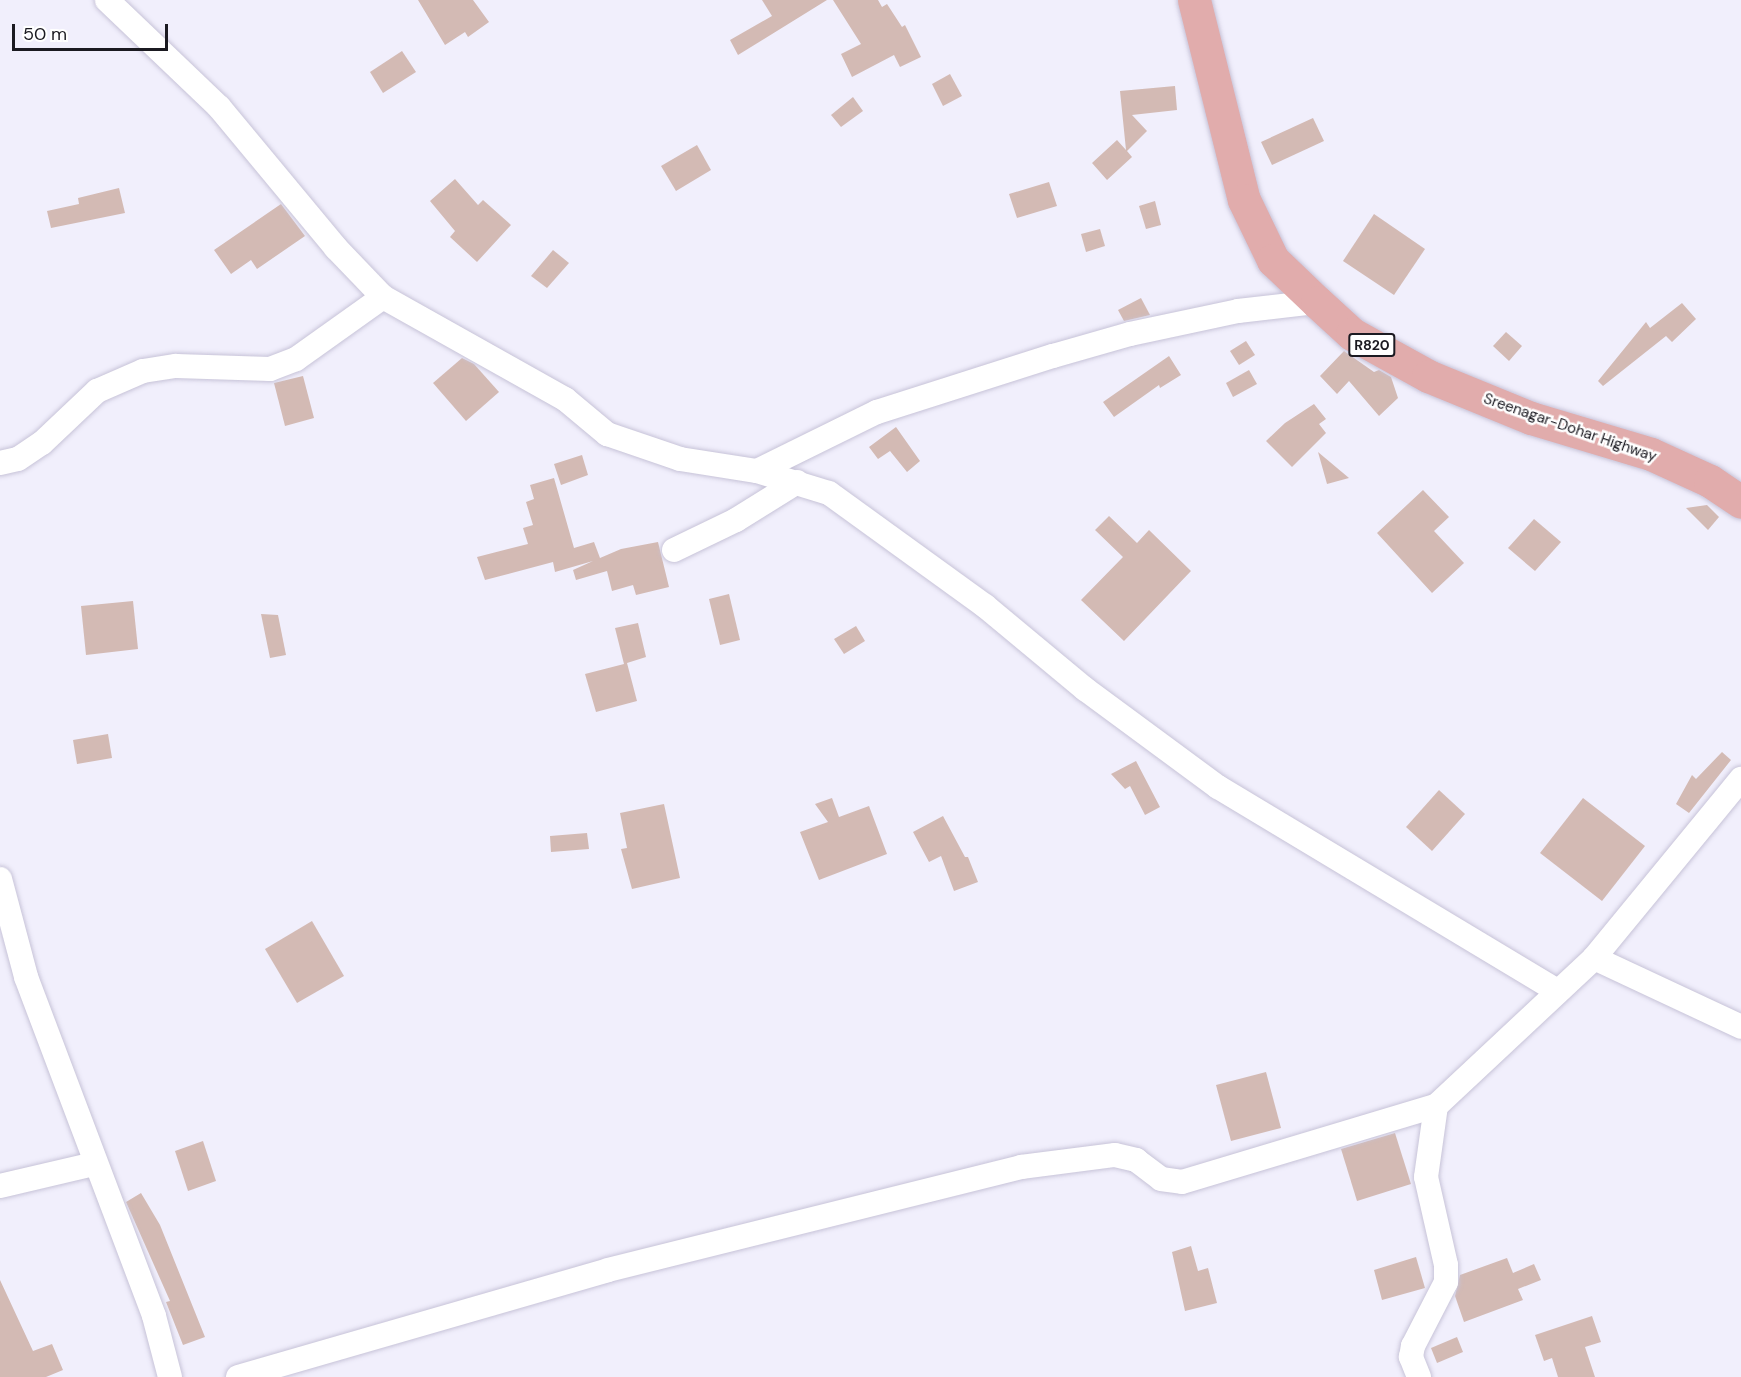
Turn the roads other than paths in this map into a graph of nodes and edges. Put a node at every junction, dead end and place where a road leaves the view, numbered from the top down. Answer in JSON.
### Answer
{"nodes":[{"id":1,"x":107,"y":0,"type":"edge"},
{"id":2,"x":1194,"y":0,"type":"edge"},
{"id":3,"x":383,"y":297,"type":"junction"},
{"id":4,"x":1317,"y":302,"type":"junction"},
{"id":5,"x":0,"y":464,"type":"edge"},
{"id":6,"x":757,"y":471,"type":"junction"},
{"id":7,"x":797,"y":482,"type":"junction"},
{"id":8,"x":1741,"y":502,"type":"edge"},
{"id":9,"x":674,"y":550,"type":"dead end"},
{"id":10,"x":1741,"y":779,"type":"edge"},
{"id":11,"x":0,"y":879,"type":"edge"},
{"id":12,"x":1594,"y":958,"type":"junction"},
{"id":13,"x":1557,"y":991,"type":"junction"},
{"id":14,"x":1741,"y":1027,"type":"edge"},
{"id":15,"x":1436,"y":1106,"type":"junction"},
{"id":16,"x":94,"y":1164,"type":"junction"},
{"id":17,"x":0,"y":1186,"type":"edge"},
{"id":18,"x":170,"y":1377,"type":"edge"},
{"id":19,"x":238,"y":1377,"type":"edge"},
{"id":20,"x":1419,"y":1377,"type":"edge"}],
"edges":[{"from":1,"to":3,"type":"street"},
{"from":2,"to":4,"type":"main road","name":"Sreenagar-Dohar Highway","number":"R820"},
{"from":3,"to":5,"type":"street"},
{"from":3,"to":6,"type":"street"},
{"from":4,"to":6,"type":"street"},
{"from":4,"to":8,"type":"main road","name":"Sreenagar-Dohar Highway","number":"R820"},
{"from":6,"to":7,"type":"street"},
{"from":7,"to":9,"type":"street"},
{"from":7,"to":13,"type":"street"},
{"from":10,"to":12,"type":"street"},
{"from":11,"to":16,"type":"street"},
{"from":12,"to":13,"type":"street"},
{"from":12,"to":14,"type":"street"},
{"from":13,"to":15,"type":"street"},
{"from":15,"to":19,"type":"street"},
{"from":15,"to":20,"type":"street"},
{"from":16,"to":17,"type":"street"},
{"from":16,"to":18,"type":"street"}]}
